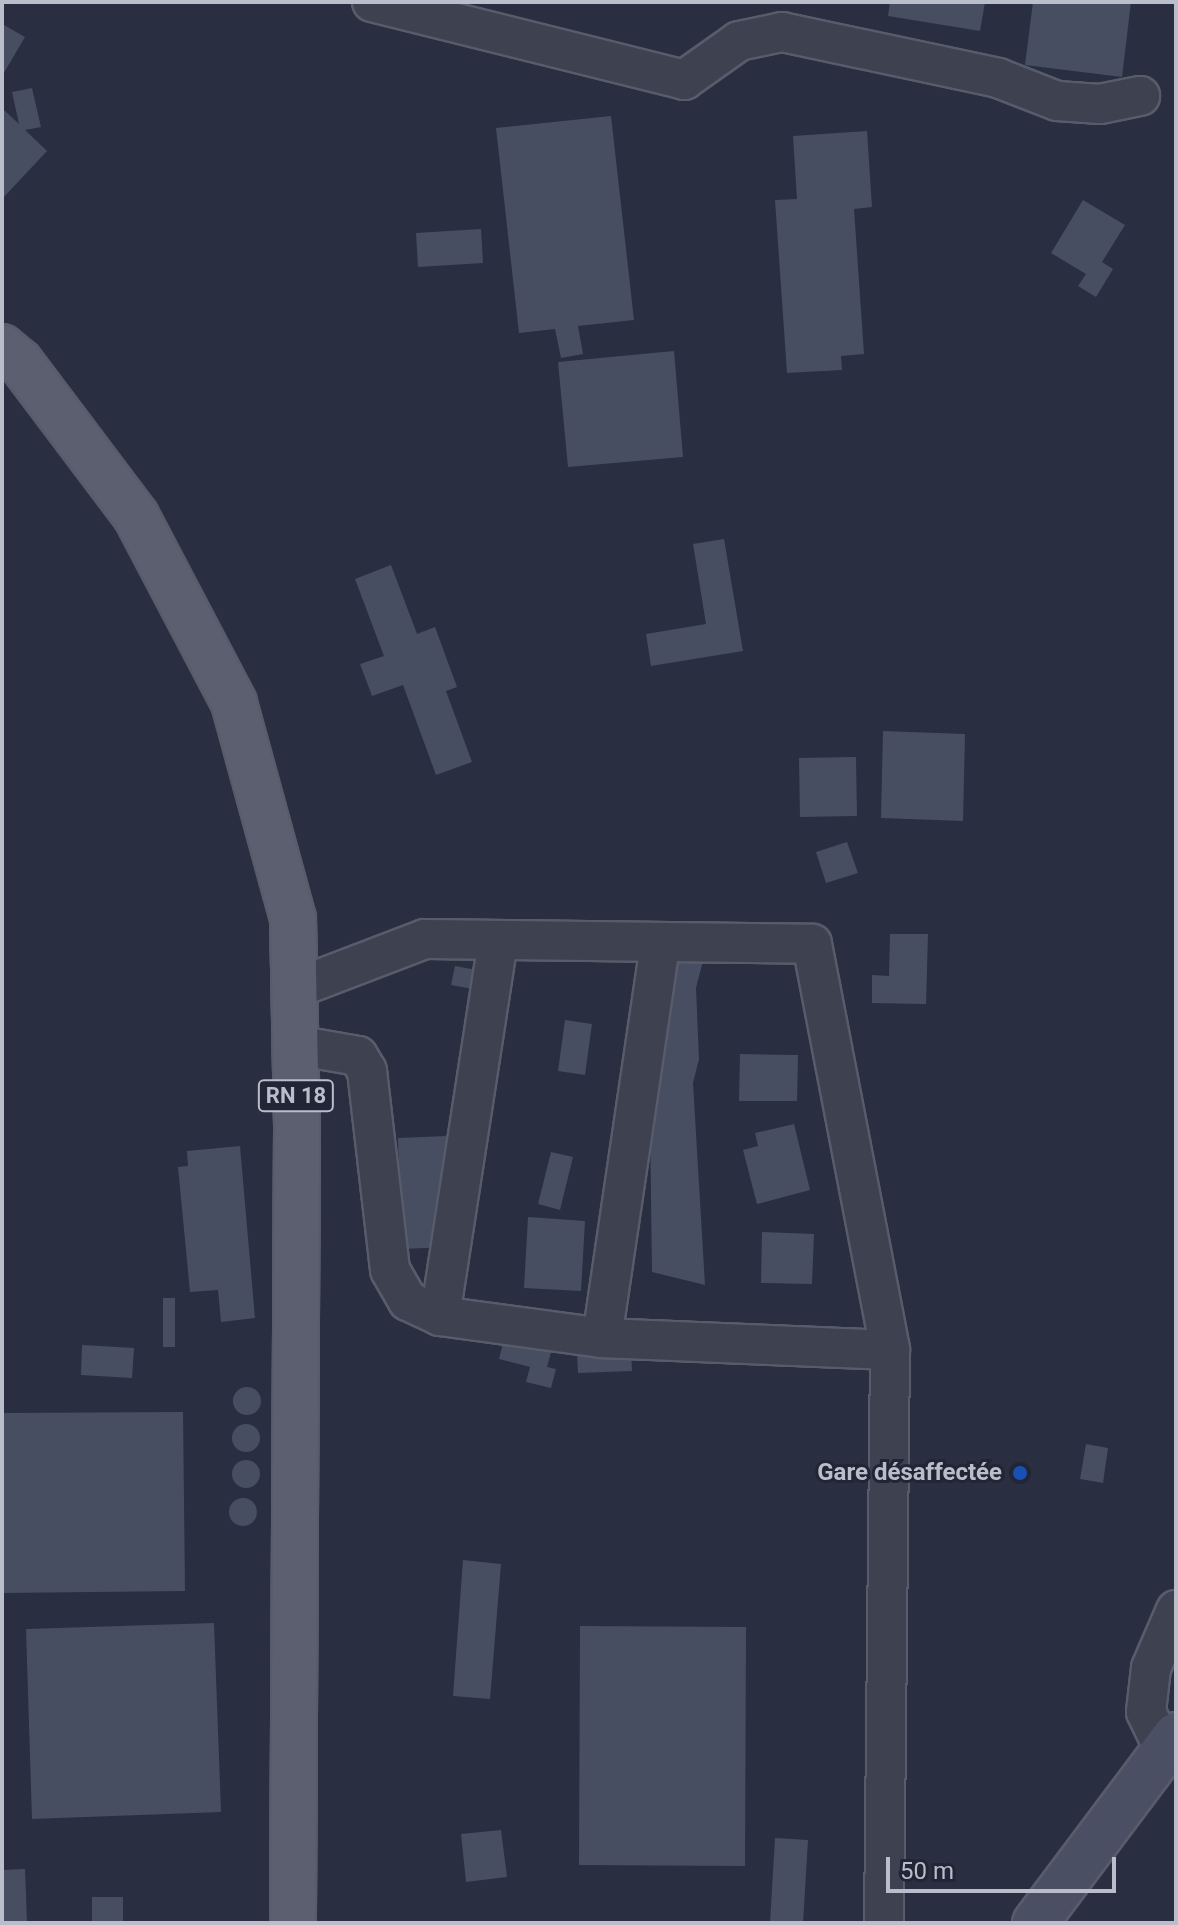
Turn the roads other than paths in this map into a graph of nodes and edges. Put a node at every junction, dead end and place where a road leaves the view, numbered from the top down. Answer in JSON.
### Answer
{"nodes":[{"id":1,"x":372,"y":2,"type":"edge"},
{"id":2,"x":1140,"y":96,"type":"dead end"},
{"id":3,"x":2,"y":347,"type":"edge"},
{"id":4,"x":498,"y":942,"type":"junction"},
{"id":5,"x":660,"y":945,"type":"junction"},
{"id":6,"x":294,"y":989,"type":"junction"},
{"id":7,"x":295,"y":1045,"type":"junction"},
{"id":8,"x":440,"y":1316,"type":"junction"},
{"id":9,"x":602,"y":1338,"type":"junction"},
{"id":10,"x":890,"y":1350,"type":"junction"},
{"id":11,"x":1176,"y":1610,"type":"edge"},
{"id":12,"x":1172,"y":1748,"type":"edge"},
{"id":13,"x":293,"y":1923,"type":"edge"},
{"id":14,"x":884,"y":1923,"type":"edge"},
{"id":15,"x":1035,"y":1923,"type":"edge"}],
"edges":[{"from":1,"to":2,"type":"street"},
{"from":3,"to":6,"type":"main road","number":"RN 18"},
{"from":4,"to":5,"type":"street"},
{"from":4,"to":6,"type":"street"},
{"from":4,"to":8,"type":"street"},
{"from":5,"to":9,"type":"street"},
{"from":5,"to":10,"type":"street"},
{"from":6,"to":7,"type":"main road","number":"RN 18"},
{"from":7,"to":8,"type":"street"},
{"from":7,"to":13,"type":"main road","number":"RN 18"},
{"from":8,"to":9,"type":"street"},
{"from":9,"to":10,"type":"street"},
{"from":10,"to":14,"type":"street"},
{"from":11,"to":12,"type":"street"},
{"from":12,"to":15,"type":"main road"}]}
